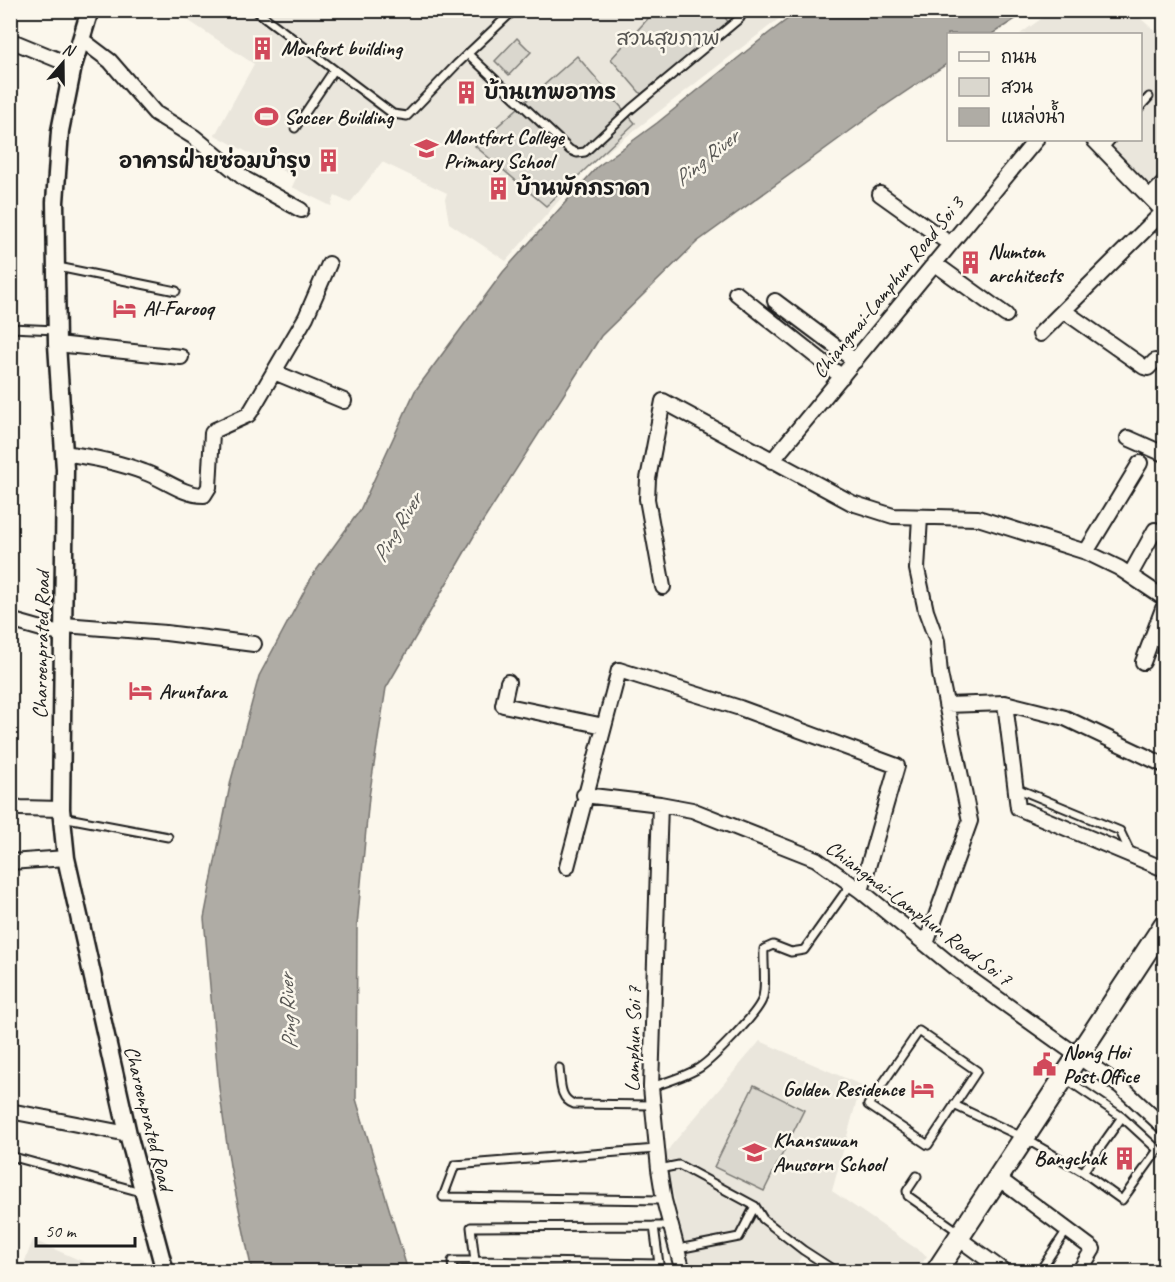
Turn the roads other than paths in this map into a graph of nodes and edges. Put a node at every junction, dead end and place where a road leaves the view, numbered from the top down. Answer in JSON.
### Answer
{"nodes":[{"id":1,"x":90,"y":10,"type":"edge"},
{"id":2,"x":255,"y":10,"type":"edge"},
{"id":3,"x":514,"y":10,"type":"edge"},
{"id":4,"x":744,"y":10,"type":"edge"},
{"id":5,"x":81,"y":39,"type":"junction"},
{"id":6,"x":17,"y":43,"type":"dead end"},
{"id":7,"x":468,"y":54,"type":"junction"},
{"id":8,"x":73,"y":66,"type":"junction"},
{"id":9,"x":334,"y":70,"type":"junction"},
{"id":10,"x":1149,"y":97,"type":"dead end"},
{"id":11,"x":1142,"y":105,"type":"edge"},
{"id":12,"x":295,"y":128,"type":"dead end"},
{"id":13,"x":1035,"y":141,"type":"edge"},
{"id":14,"x":1103,"y":142,"type":"edge"},
{"id":15,"x":1164,"y":183,"type":"edge"},
{"id":16,"x":880,"y":195,"type":"dead end"},
{"id":17,"x":1150,"y":197,"type":"junction"},
{"id":18,"x":301,"y":210,"type":"dead end"},
{"id":19,"x":1164,"y":212,"type":"edge"},
{"id":20,"x":950,"y":244,"type":"junction"},
{"id":21,"x":934,"y":263,"type":"junction"},
{"id":22,"x":329,"y":264,"type":"dead end"},
{"id":23,"x":55,"y":266,"type":"junction"},
{"id":24,"x":176,"y":291,"type":"dead end"},
{"id":25,"x":736,"y":293,"type":"dead end"},
{"id":26,"x":776,"y":302,"type":"dead end"},
{"id":27,"x":1064,"y":311,"type":"junction"},
{"id":28,"x":1006,"y":315,"type":"dead end"},
{"id":29,"x":10,"y":328,"type":"edge"},
{"id":30,"x":1040,"y":334,"type":"dead end"},
{"id":31,"x":57,"y":337,"type":"junction"},
{"id":32,"x":181,"y":357,"type":"dead end"},
{"id":33,"x":855,"y":361,"type":"junction"},
{"id":34,"x":1155,"y":361,"type":"dead end"},
{"id":35,"x":274,"y":372,"type":"junction"},
{"id":36,"x":842,"y":377,"type":"junction"},
{"id":37,"x":344,"y":401,"type":"dead end"},
{"id":38,"x":1128,"y":438,"type":"dead end"},
{"id":39,"x":63,"y":453,"type":"junction"},
{"id":40,"x":1164,"y":454,"type":"edge"},
{"id":41,"x":772,"y":461,"type":"junction"},
{"id":42,"x":1140,"y":463,"type":"dead end"},
{"id":43,"x":920,"y":517,"type":"junction"},
{"id":44,"x":1155,"y":530,"type":"dead end"},
{"id":45,"x":1086,"y":552,"type":"junction"},
{"id":46,"x":1130,"y":575,"type":"junction"},
{"id":47,"x":663,"y":587,"type":"dead end"},
{"id":48,"x":1164,"y":598,"type":"edge"},
{"id":49,"x":1164,"y":606,"type":"edge"},
{"id":50,"x":10,"y":621,"type":"edge"},
{"id":51,"x":64,"y":630,"type":"junction"},
{"id":52,"x":254,"y":644,"type":"dead end"},
{"id":53,"x":1143,"y":662,"type":"dead end"},
{"id":54,"x":508,"y":682,"type":"dead end"},
{"id":55,"x":1005,"y":703,"type":"junction"},
{"id":56,"x":946,"y":705,"type":"junction"},
{"id":57,"x":604,"y":726,"type":"junction"},
{"id":58,"x":1164,"y":765,"type":"edge"},
{"id":59,"x":1016,"y":788,"type":"junction"},
{"id":60,"x":584,"y":795,"type":"junction"},
{"id":61,"x":660,"y":804,"type":"junction"},
{"id":62,"x":10,"y":805,"type":"edge"},
{"id":63,"x":61,"y":813,"type":"junction"},
{"id":64,"x":168,"y":837,"type":"dead end"},
{"id":65,"x":1133,"y":856,"type":"junction"},
{"id":66,"x":66,"y":858,"type":"junction"},
{"id":67,"x":10,"y":862,"type":"edge"},
{"id":68,"x":567,"y":867,"type":"dead end"},
{"id":69,"x":1164,"y":869,"type":"edge"},
{"id":70,"x":856,"y":887,"type":"junction"},
{"id":71,"x":1164,"y":925,"type":"edge"},
{"id":72,"x":926,"y":944,"type":"junction"},
{"id":73,"x":1077,"y":1057,"type":"junction"},
{"id":74,"x":559,"y":1068,"type":"dead end"},
{"id":75,"x":1064,"y":1077,"type":"junction"},
{"id":76,"x":651,"y":1088,"type":"junction"},
{"id":77,"x":653,"y":1105,"type":"junction"},
{"id":78,"x":954,"y":1105,"type":"junction"},
{"id":79,"x":10,"y":1111,"type":"edge"},
{"id":80,"x":1122,"y":1117,"type":"junction"},
{"id":81,"x":1164,"y":1128,"type":"edge"},
{"id":82,"x":128,"y":1134,"type":"junction"},
{"id":83,"x":1024,"y":1138,"type":"junction"},
{"id":84,"x":656,"y":1149,"type":"junction"},
{"id":85,"x":10,"y":1156,"type":"edge"},
{"id":86,"x":659,"y":1169,"type":"junction"},
{"id":87,"x":1083,"y":1172,"type":"junction"},
{"id":88,"x":917,"y":1176,"type":"dead end"},
{"id":89,"x":998,"y":1178,"type":"junction"},
{"id":90,"x":144,"y":1193,"type":"junction"},
{"id":91,"x":664,"y":1200,"type":"junction"},
{"id":92,"x":755,"y":1206,"type":"junction"},
{"id":93,"x":654,"y":1226,"type":"junction"},
{"id":94,"x":672,"y":1226,"type":"junction"},
{"id":95,"x":1067,"y":1230,"type":"junction"},
{"id":96,"x":960,"y":1236,"type":"junction"},
{"id":97,"x":678,"y":1249,"type":"junction"},
{"id":98,"x":475,"y":1261,"type":"junction"},
{"id":99,"x":165,"y":1272,"type":"edge"},
{"id":100,"x":453,"y":1272,"type":"edge"},
{"id":101,"x":683,"y":1272,"type":"edge"},
{"id":102,"x":837,"y":1272,"type":"edge"},
{"id":103,"x":936,"y":1272,"type":"edge"},
{"id":104,"x":1005,"y":1272,"type":"edge"},
{"id":105,"x":1039,"y":1272,"type":"edge"},
{"id":106,"x":1080,"y":1272,"type":"edge"}],
"edges":[{"from":1,"to":5,"type":"street","name":"Charoenprated Road"},
{"from":2,"to":9,"type":"lane"},
{"from":3,"to":7,"type":"lane"},
{"from":4,"to":7,"type":"lane"},
{"from":5,"to":8,"type":"street","name":"Charoenprated Road"},
{"from":5,"to":18,"type":"street"},
{"from":6,"to":8,"type":"street"},
{"from":7,"to":9,"type":"lane"},
{"from":8,"to":23,"type":"street","name":"Charoenprated Road"},
{"from":9,"to":12,"type":"lane"},
{"from":10,"to":11,"type":"lane"},
{"from":13,"to":20,"type":"street","name":"Chiangmai-Lamphun Road Soi 3"},
{"from":14,"to":17,"type":"street"},
{"from":15,"to":17,"type":"street"},
{"from":16,"to":20,"type":"street"},
{"from":17,"to":19,"type":"street"},
{"from":19,"to":27,"type":"street"},
{"from":20,"to":21,"type":"street","name":"Chiangmai-Lamphun Road Soi 3"},
{"from":21,"to":28,"type":"street"},
{"from":21,"to":33,"type":"street","name":"Chiangmai-Lamphun Road Soi 3"},
{"from":22,"to":35,"type":"street"},
{"from":23,"to":24,"type":"lane"},
{"from":23,"to":31,"type":"street","name":"Charoenprated Road"},
{"from":25,"to":36,"type":"street"},
{"from":26,"to":33,"type":"street"},
{"from":27,"to":30,"type":"street"},
{"from":27,"to":34,"type":"street"},
{"from":29,"to":31,"type":"lane"},
{"from":31,"to":32,"type":"street"},
{"from":31,"to":39,"type":"street","name":"Charoenprated Road"},
{"from":33,"to":36,"type":"street","name":"Chiangmai-Lamphun Road Soi 3"},
{"from":35,"to":37,"type":"street"},
{"from":35,"to":39,"type":"street"},
{"from":36,"to":41,"type":"street","name":"Chiangmai-Lamphun Road Soi 3"},
{"from":38,"to":40,"type":"street"},
{"from":39,"to":51,"type":"street","name":"Charoenprated Road"},
{"from":41,"to":43,"type":"street"},
{"from":41,"to":47,"type":"street"},
{"from":42,"to":45,"type":"street"},
{"from":43,"to":45,"type":"street"},
{"from":43,"to":56,"type":"street"},
{"from":44,"to":46,"type":"street"},
{"from":45,"to":46,"type":"street"},
{"from":46,"to":48,"type":"street"},
{"from":49,"to":53,"type":"street"},
{"from":50,"to":51,"type":"street"},
{"from":51,"to":52,"type":"street"},
{"from":51,"to":63,"type":"street","name":"Charoenprated Road"},
{"from":54,"to":57,"type":"street"},
{"from":55,"to":56,"type":"street"},
{"from":55,"to":58,"type":"street"},
{"from":55,"to":59,"type":"street"},
{"from":56,"to":72,"type":"street"},
{"from":57,"to":60,"type":"street"},
{"from":57,"to":70,"type":"street"},
{"from":59,"to":65,"type":"lane"},
{"from":59,"to":65,"type":"street"},
{"from":60,"to":61,"type":"street","name":"Chiangmai-Lamphun Road Soi 7"},
{"from":60,"to":68,"type":"street"},
{"from":61,"to":70,"type":"street","name":"Chiangmai-Lamphun Road Soi 7"},
{"from":61,"to":76,"type":"street","name":"Lamphun Soi 7"},
{"from":62,"to":63,"type":"street"},
{"from":63,"to":64,"type":"lane"},
{"from":63,"to":66,"type":"street","name":"Charoenprated Road"},
{"from":65,"to":69,"type":"street"},
{"from":66,"to":67,"type":"street"},
{"from":66,"to":82,"type":"street","name":"Charoenprated Road"},
{"from":70,"to":72,"type":"street","name":"Chiangmai-Lamphun Road Soi 7"},
{"from":70,"to":76,"type":"lane"},
{"from":71,"to":73,"type":"main road"},
{"from":72,"to":73,"type":"street","name":"Chiangmai-Lamphun Road Soi 7"},
{"from":73,"to":75,"type":"main road"},
{"from":73,"to":81,"type":"street","name":"Chiangmai-Lamphun Road Soi 7"},
{"from":74,"to":77,"type":"lane"},
{"from":75,"to":80,"type":"lane"},
{"from":75,"to":83,"type":"main road"},
{"from":76,"to":77,"type":"street","name":"Lamphun Soi 7"},
{"from":77,"to":84,"type":"street","name":"Lamphun Soi 7"},
{"from":78,"to":78,"type":"lane"},
{"from":78,"to":83,"type":"lane"},
{"from":79,"to":82,"type":"street"},
{"from":80,"to":87,"type":"lane"},
{"from":80,"to":87,"type":"lane"},
{"from":82,"to":90,"type":"street","name":"Charoenprated Road"},
{"from":83,"to":87,"type":"lane"},
{"from":83,"to":89,"type":"main road"},
{"from":84,"to":86,"type":"street","name":"Lamphun Soi 7"},
{"from":84,"to":91,"type":"lane"},
{"from":85,"to":90,"type":"lane"},
{"from":86,"to":91,"type":"street","name":"Lamphun Soi 7"},
{"from":86,"to":92,"type":"lane"},
{"from":88,"to":96,"type":"lane"},
{"from":89,"to":95,"type":"street"},
{"from":89,"to":96,"type":"main road"},
{"from":90,"to":99,"type":"street","name":"Charoenprated Road"},
{"from":91,"to":94,"type":"street","name":"Lamphun Soi 7"},
{"from":92,"to":97,"type":"lane"},
{"from":92,"to":102,"type":"lane"},
{"from":93,"to":94,"type":"lane"},
{"from":93,"to":98,"type":"lane"},
{"from":93,"to":98,"type":"lane"},
{"from":94,"to":97,"type":"street","name":"Lamphun Soi 7"},
{"from":95,"to":105,"type":"lane"},
{"from":95,"to":106,"type":"street"},
{"from":96,"to":103,"type":"main road"},
{"from":96,"to":104,"type":"street"},
{"from":97,"to":101,"type":"street","name":"Lamphun Soi 7"},
{"from":98,"to":100,"type":"lane"}]}
